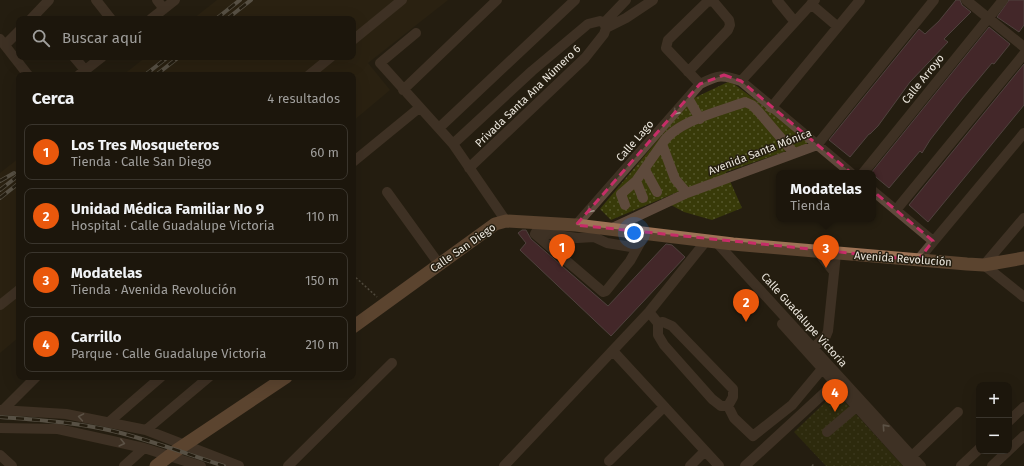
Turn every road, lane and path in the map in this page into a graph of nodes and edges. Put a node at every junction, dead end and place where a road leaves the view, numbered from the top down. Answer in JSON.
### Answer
{"nodes":[{"id":1,"x":49,"y":0,"type":"edge"},
{"id":2,"x":96,"y":0,"type":"edge"},
{"id":3,"x":156,"y":0,"type":"edge"},
{"id":4,"x":175,"y":0,"type":"edge"},
{"id":5,"x":402,"y":0,"type":"edge"},
{"id":6,"x":497,"y":0,"type":"edge"},
{"id":7,"x":575,"y":0,"type":"edge"},
{"id":8,"x":626,"y":0,"type":"edge"},
{"id":9,"x":653,"y":0,"type":"edge"},
{"id":10,"x":777,"y":0,"type":"edge"},
{"id":11,"x":860,"y":0,"type":"edge"},
{"id":12,"x":934,"y":0,"type":"edge"},
{"id":13,"x":966,"y":0,"type":"edge"},
{"id":14,"x":1003,"y":0,"type":"edge"},
{"id":15,"x":813,"y":2,"type":"edge"},
{"id":16,"x":164,"y":9,"type":"junction"},
{"id":17,"x":37,"y":16,"type":"edge"},
{"id":18,"x":109,"y":16,"type":"edge"},
{"id":19,"x":155,"y":16,"type":"edge"},
{"id":20,"x":989,"y":17,"type":"junction"},
{"id":21,"x":795,"y":22,"type":"junction"},
{"id":22,"x":605,"y":25,"type":"junction"},
{"id":23,"x":838,"y":27,"type":"junction"},
{"id":24,"x":16,"y":33,"type":"edge"},
{"id":25,"x":416,"y":33,"type":"dead end"},
{"id":26,"x":356,"y":38,"type":"edge"},
{"id":27,"x":2,"y":42,"type":"edge"},
{"id":28,"x":1024,"y":47,"type":"edge"},
{"id":29,"x":1024,"y":54,"type":"edge"},
{"id":30,"x":16,"y":60,"type":"edge"},
{"id":31,"x":16,"y":60,"type":"edge"},
{"id":32,"x":76,"y":60,"type":"edge"},
{"id":33,"x":98,"y":60,"type":"edge"},
{"id":34,"x":327,"y":60,"type":"edge"},
{"id":35,"x":26,"y":72,"type":"edge"},
{"id":36,"x":82,"y":72,"type":"edge"},
{"id":37,"x":83,"y":72,"type":"edge"},
{"id":38,"x":312,"y":72,"type":"edge"},
{"id":39,"x":688,"y":72,"type":"junction"},
{"id":40,"x":741,"y":82,"type":"junction"},
{"id":41,"x":700,"y":84,"type":"junction"},
{"id":42,"x":403,"y":90,"type":"junction"},
{"id":43,"x":688,"y":98,"type":"junction"},
{"id":44,"x":419,"y":108,"type":"junction"},
{"id":45,"x":771,"y":108,"type":"junction"},
{"id":46,"x":700,"y":119,"type":"junction"},
{"id":47,"x":439,"y":128,"type":"junction"},
{"id":48,"x":1024,"y":133,"type":"edge"},
{"id":49,"x":453,"y":144,"type":"junction"},
{"id":50,"x":662,"y":144,"type":"junction"},
{"id":51,"x":817,"y":145,"type":"junction"},
{"id":52,"x":793,"y":152,"type":"junction"},
{"id":53,"x":356,"y":160,"type":"edge"},
{"id":54,"x":469,"y":168,"type":"junction"},
{"id":55,"x":645,"y":170,"type":"junction"},
{"id":56,"x":847,"y":170,"type":"edge"},
{"id":57,"x":865,"y":170,"type":"edge"},
{"id":58,"x":636,"y":182,"type":"junction"},
{"id":59,"x":387,"y":192,"type":"dead end"},
{"id":60,"x":657,"y":192,"type":"dead end"},
{"id":61,"x":687,"y":193,"type":"junction"},
{"id":62,"x":876,"y":193,"type":"edge"},
{"id":63,"x":643,"y":198,"type":"dead end"},
{"id":64,"x":625,"y":205,"type":"dead end"},
{"id":65,"x":896,"y":210,"type":"junction"},
{"id":66,"x":1024,"y":218,"type":"edge"},
{"id":67,"x":506,"y":221,"type":"junction"},
{"id":68,"x":576,"y":225,"type":"junction"},
{"id":69,"x":599,"y":232,"type":"junction"},
{"id":70,"x":645,"y":234,"type":"junction"},
{"id":71,"x":933,"y":241,"type":"junction"},
{"id":72,"x":711,"y":242,"type":"junction"},
{"id":73,"x":637,"y":248,"type":"junction"},
{"id":74,"x":818,"y":252,"type":"junction"},
{"id":75,"x":836,"y":254,"type":"junction"},
{"id":76,"x":1024,"y":258,"type":"edge"},
{"id":77,"x":918,"y":260,"type":"junction"},
{"id":78,"x":439,"y":264,"type":"junction"},
{"id":79,"x":984,"y":265,"type":"junction"},
{"id":80,"x":834,"y":272,"type":"junction"},
{"id":81,"x":356,"y":278,"type":"edge"},
{"id":82,"x":16,"y":292,"type":"edge"},
{"id":83,"x":1024,"y":297,"type":"edge"},
{"id":84,"x":384,"y":304,"type":"junction"},
{"id":85,"x":0,"y":305,"type":"edge"},
{"id":86,"x":649,"y":312,"type":"junction"},
{"id":87,"x":658,"y":323,"type":"junction"},
{"id":88,"x":356,"y":325,"type":"edge"},
{"id":89,"x":813,"y":348,"type":"junction"},
{"id":90,"x":613,"y":351,"type":"junction"},
{"id":91,"x":392,"y":363,"type":"dead end"},
{"id":92,"x":822,"y":369,"type":"junction"},
{"id":93,"x":33,"y":380,"type":"edge"},
{"id":94,"x":158,"y":380,"type":"edge"},
{"id":95,"x":205,"y":380,"type":"edge"},
{"id":96,"x":281,"y":380,"type":"edge"},
{"id":97,"x":834,"y":384,"type":"junction"},
{"id":98,"x":859,"y":405,"type":"junction"},
{"id":99,"x":728,"y":406,"type":"junction"},
{"id":100,"x":664,"y":407,"type":"junction"},
{"id":101,"x":1024,"y":407,"type":"edge"},
{"id":102,"x":1,"y":410,"type":"edge"},
{"id":103,"x":958,"y":412,"type":"dead end"},
{"id":104,"x":1012,"y":418,"type":"edge"},
{"id":105,"x":109,"y":422,"type":"junction"},
{"id":106,"x":0,"y":428,"type":"edge"},
{"id":107,"x":146,"y":430,"type":"junction"},
{"id":108,"x":827,"y":432,"type":"dead end"},
{"id":109,"x":1024,"y":436,"type":"edge"},
{"id":110,"x":185,"y":444,"type":"junction"},
{"id":111,"x":1012,"y":446,"type":"edge"},
{"id":112,"x":144,"y":448,"type":"junction"},
{"id":113,"x":705,"y":451,"type":"junction"},
{"id":114,"x":976,"y":452,"type":"edge"},
{"id":115,"x":1004,"y":454,"type":"edge"},
{"id":116,"x":0,"y":455,"type":"edge"},
{"id":117,"x":170,"y":455,"type":"junction"},
{"id":118,"x":609,"y":461,"type":"dead end"},
{"id":119,"x":911,"y":461,"type":"edge"},
{"id":120,"x":12,"y":466,"type":"edge"},
{"id":121,"x":124,"y":466,"type":"edge"},
{"id":122,"x":156,"y":466,"type":"edge"},
{"id":123,"x":200,"y":466,"type":"edge"},
{"id":124,"x":239,"y":466,"type":"edge"},
{"id":125,"x":288,"y":466,"type":"edge"},
{"id":126,"x":504,"y":466,"type":"edge"},
{"id":127,"x":690,"y":466,"type":"edge"},
{"id":128,"x":719,"y":466,"type":"edge"},
{"id":129,"x":745,"y":466,"type":"edge"},
{"id":130,"x":921,"y":466,"type":"edge"},
{"id":131,"x":961,"y":466,"type":"edge"},
{"id":132,"x":992,"y":466,"type":"edge"}],
"edges":[{"from":1,"to":17,"type":"street"},
{"from":2,"to":18,"type":"street"},
{"from":3,"to":16,"type":"street"},
{"from":4,"to":16,"type":"street"},
{"from":5,"to":26,"type":"street"},
{"from":6,"to":42,"type":"street"},
{"from":7,"to":47,"type":"street"},
{"from":8,"to":22,"type":"street","name":"Privada Santa Ana Número 6"},
{"from":9,"to":22,"type":"street"},
{"from":10,"to":21,"type":"street"},
{"from":11,"to":23,"type":"street"},
{"from":12,"to":51,"type":"street","name":"Avenida Santa Mónica"},
{"from":13,"to":20,"type":"street"},
{"from":14,"to":20,"type":"street","name":"Calle Arroyo"},
{"from":15,"to":21,"type":"street"},
{"from":15,"to":23,"type":"street"},
{"from":16,"to":19,"type":"street"},
{"from":20,"to":28,"type":"street"},
{"from":20,"to":57,"type":"street","name":"Calle Arroyo"},
{"from":21,"to":40,"type":"street"},
{"from":22,"to":49,"type":"street"},
{"from":22,"to":54,"type":"street","name":"Privada Santa Ana Número 6"},
{"from":23,"to":45,"type":"street"},
{"from":24,"to":27,"type":"street"},
{"from":25,"to":42,"type":"street"},
{"from":27,"to":30,"type":"street"},
{"from":29,"to":65,"type":"street"},
{"from":31,"to":35,"type":"street"},
{"from":32,"to":36,"type":"street"},
{"from":33,"to":37,"type":"street"},
{"from":34,"to":38,"type":"street"},
{"from":39,"to":39,"type":"street"},
{"from":39,"to":41,"type":"street"},
{"from":40,"to":41,"type":"street","name":"Calle Lago"},
{"from":40,"to":45,"type":"street"},
{"from":41,"to":43,"type":"street","name":"Calle Lago"},
{"from":42,"to":44,"type":"street"},
{"from":43,"to":46,"type":"street"},
{"from":43,"to":68,"type":"street","name":"Calle Lago","one_way":true},
{"from":44,"to":47,"type":"street"},
{"from":44,"to":53,"type":"street"},
{"from":45,"to":51,"type":"street"},
{"from":46,"to":50,"type":"street"},
{"from":46,"to":52,"type":"street"},
{"from":47,"to":49,"type":"street"},
{"from":48,"to":71,"type":"street"},
{"from":49,"to":54,"type":"street"},
{"from":50,"to":55,"type":"street"},
{"from":50,"to":61,"type":"street"},
{"from":51,"to":52,"type":"street","name":"Avenida Santa Mónica"},
{"from":51,"to":56,"type":"street"},
{"from":52,"to":61,"type":"street","name":"Avenida Santa Mónica"},
{"from":54,"to":67,"type":"street"},
{"from":55,"to":58,"type":"street"},
{"from":55,"to":60,"type":"street"},
{"from":58,"to":63,"type":"street"},
{"from":58,"to":64,"type":"street"},
{"from":59,"to":78,"type":"street"},
{"from":61,"to":69,"type":"street","name":"Avenida Santa Mónica"},
{"from":62,"to":65,"type":"street"},
{"from":65,"to":71,"type":"street"},
{"from":66,"to":79,"type":"street"},
{"from":67,"to":68,"type":"main road","name":"Calle San Diego"},
{"from":67,"to":78,"type":"main road","name":"Calle San Diego"},
{"from":68,"to":69,"type":"main road","name":"Calle San Diego"},
{"from":69,"to":70,"type":"main road","name":"Calle San Diego"},
{"from":69,"to":73,"type":"street"},
{"from":69,"to":73,"type":"street"},
{"from":70,"to":72,"type":"main road","name":"Calle San Diego"},
{"from":70,"to":73,"type":"street"},
{"from":71,"to":77,"type":"street"},
{"from":72,"to":74,"type":"main road","name":"Avenida Revolución"},
{"from":72,"to":86,"type":"street"},
{"from":72,"to":89,"type":"street","name":"Calle Guadalupe Victoria"},
{"from":72,"to":92,"type":"street","name":"Calle Guadalupe Victoria"},
{"from":74,"to":75,"type":"main road","name":"Avenida Revolución"},
{"from":74,"to":80,"type":"street"},
{"from":75,"to":77,"type":"main road","name":"Avenida Revolución"},
{"from":75,"to":80,"type":"street"},
{"from":76,"to":79,"type":"main road","name":"Avenida Revolución"},
{"from":77,"to":79,"type":"main road","name":"Avenida Revolución"},
{"from":78,"to":84,"type":"main road","name":"Calle San Diego"},
{"from":79,"to":83,"type":"street"},
{"from":80,"to":89,"type":"street"},
{"from":81,"to":84,"type":"path"},
{"from":82,"to":85,"type":"street"},
{"from":84,"to":88,"type":"main road","name":"Calle San Diego"},
{"from":86,"to":87,"type":"street"},
{"from":86,"to":90,"type":"street"},
{"from":87,"to":99,"type":"street"},
{"from":87,"to":99,"type":"street"},
{"from":89,"to":98,"type":"street","name":"Calle Guadalupe Victoria"},
{"from":90,"to":100,"type":"street"},
{"from":90,"to":126,"type":"street"},
{"from":91,"to":125,"type":"street"},
{"from":92,"to":97,"type":"street","name":"Calle Guadalupe Victoria"},
{"from":92,"to":99,"type":"street"},
{"from":93,"to":102,"type":"street"},
{"from":94,"to":105,"type":"street"},
{"from":95,"to":107,"type":"street"},
{"from":96,"to":110,"type":"main road"},
{"from":97,"to":98,"type":"street","name":"Calle Guadalupe Victoria"},
{"from":97,"to":129,"type":"street"},
{"from":98,"to":108,"type":"street"},
{"from":98,"to":119,"type":"street","name":"Calle Guadalupe Victoria"},
{"from":100,"to":113,"type":"street"},
{"from":100,"to":118,"type":"street"},
{"from":101,"to":104,"type":"street"},
{"from":105,"to":102,"type":"street","one_way":true},
{"from":103,"to":119,"type":"street"},
{"from":105,"to":107,"type":"street"},
{"from":106,"to":112,"type":"street","one_way":true},
{"from":107,"to":110,"type":"street"},
{"from":109,"to":111,"type":"street"},
{"from":110,"to":117,"type":"main road"},
{"from":110,"to":124,"type":"street"},
{"from":112,"to":117,"type":"street"},
{"from":112,"to":121,"type":"street"},
{"from":113,"to":127,"type":"street"},
{"from":113,"to":128,"type":"street"},
{"from":114,"to":131,"type":"street"},
{"from":115,"to":132,"type":"street"},
{"from":116,"to":120,"type":"street"},
{"from":117,"to":122,"type":"main road"},
{"from":117,"to":123,"type":"street"},
{"from":119,"to":130,"type":"street","name":"Calle Guadalupe Victoria"}]}
